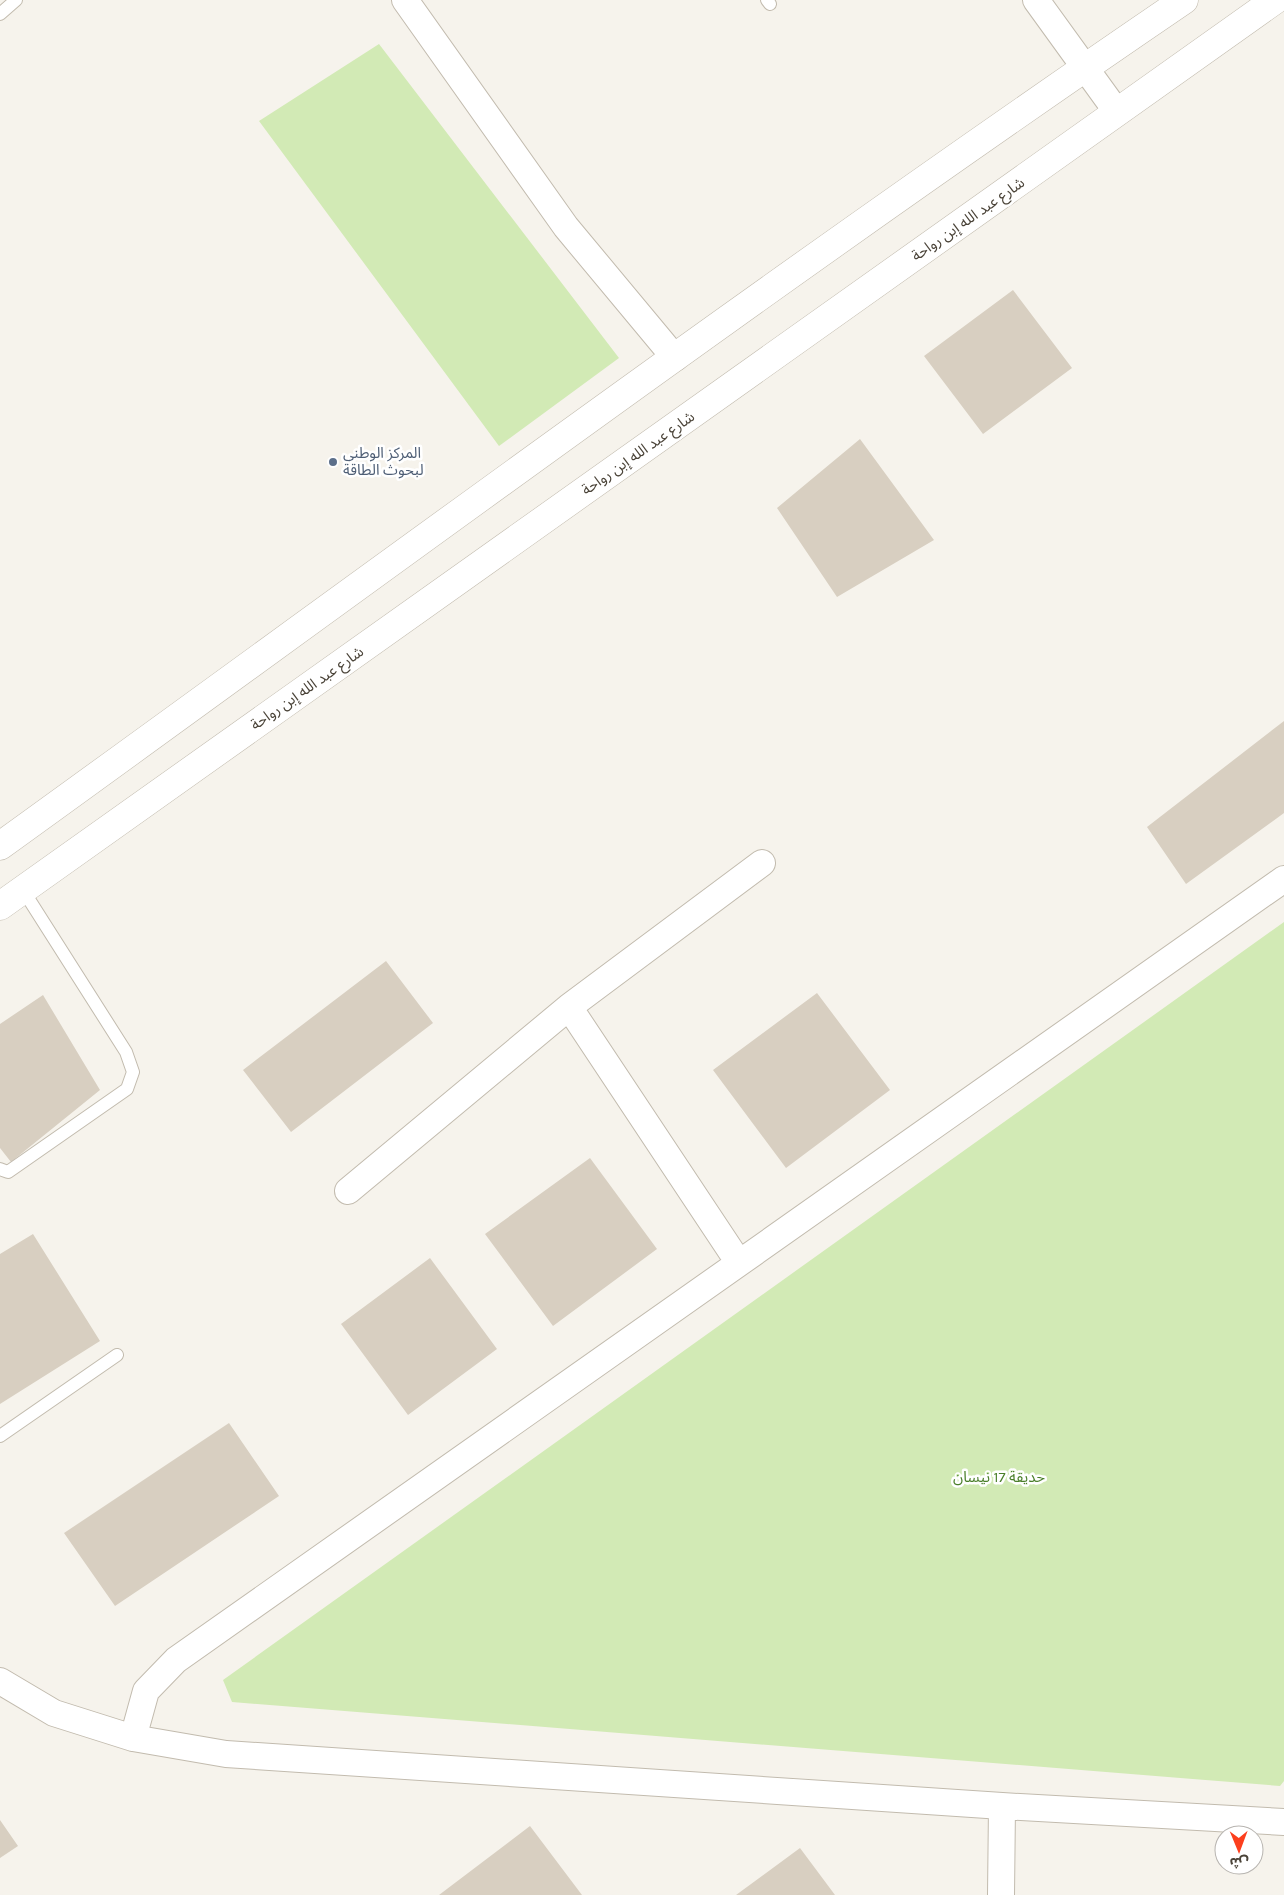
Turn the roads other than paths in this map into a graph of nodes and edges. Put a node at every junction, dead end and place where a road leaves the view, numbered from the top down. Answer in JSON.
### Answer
{"nodes":[{"id":1,"x":16,"y":0,"type":"edge"},
{"id":2,"x":405,"y":0,"type":"edge"},
{"id":3,"x":1036,"y":0,"type":"edge"},
{"id":4,"x":1184,"y":0,"type":"edge"},
{"id":5,"x":1275,"y":0,"type":"edge"},
{"id":6,"x":0,"y":14,"type":"edge"},
{"id":7,"x":1084,"y":68,"type":"junction"},
{"id":8,"x":1117,"y":112,"type":"junction"},
{"id":9,"x":674,"y":358,"type":"junction"},
{"id":10,"x":0,"y":846,"type":"edge"},
{"id":11,"x":762,"y":863,"type":"dead end"},
{"id":12,"x":1284,"y":879,"type":"edge"},
{"id":13,"x":23,"y":890,"type":"junction"},
{"id":14,"x":0,"y":906,"type":"edge"},
{"id":15,"x":569,"y":1007,"type":"junction"},
{"id":16,"x":0,"y":1169,"type":"edge"},
{"id":17,"x":348,"y":1191,"type":"dead end"},
{"id":18,"x":739,"y":1263,"type":"junction"},
{"id":19,"x":117,"y":1355,"type":"dead end"},
{"id":20,"x":0,"y":1436,"type":"edge"},
{"id":21,"x":0,"y":1681,"type":"edge"},
{"id":22,"x":133,"y":1738,"type":"junction"},
{"id":23,"x":1002,"y":1806,"type":"junction"},
{"id":24,"x":1284,"y":1822,"type":"edge"},
{"id":25,"x":1001,"y":1895,"type":"edge"}],
"edges":[{"from":1,"to":6,"type":"lane"},
{"from":2,"to":9,"type":"street"},
{"from":3,"to":7,"type":"street"},
{"from":4,"to":7,"type":"street"},
{"from":5,"to":8,"type":"street","name":"شارع عبد الله إبن رواحة"},
{"from":7,"to":8,"type":"street"},
{"from":7,"to":9,"type":"street"},
{"from":8,"to":13,"type":"street","name":"شارع عبد الله إبن رواحة"},
{"from":9,"to":10,"type":"street"},
{"from":11,"to":15,"type":"street"},
{"from":12,"to":18,"type":"street"},
{"from":13,"to":14,"type":"street","name":"شارع عبد الله إبن رواحة"},
{"from":13,"to":16,"type":"lane"},
{"from":15,"to":17,"type":"street"},
{"from":15,"to":18,"type":"street"},
{"from":18,"to":22,"type":"street"},
{"from":19,"to":20,"type":"lane"},
{"from":21,"to":22,"type":"street"},
{"from":22,"to":23,"type":"street"},
{"from":23,"to":24,"type":"street"},
{"from":23,"to":25,"type":"street"}]}
